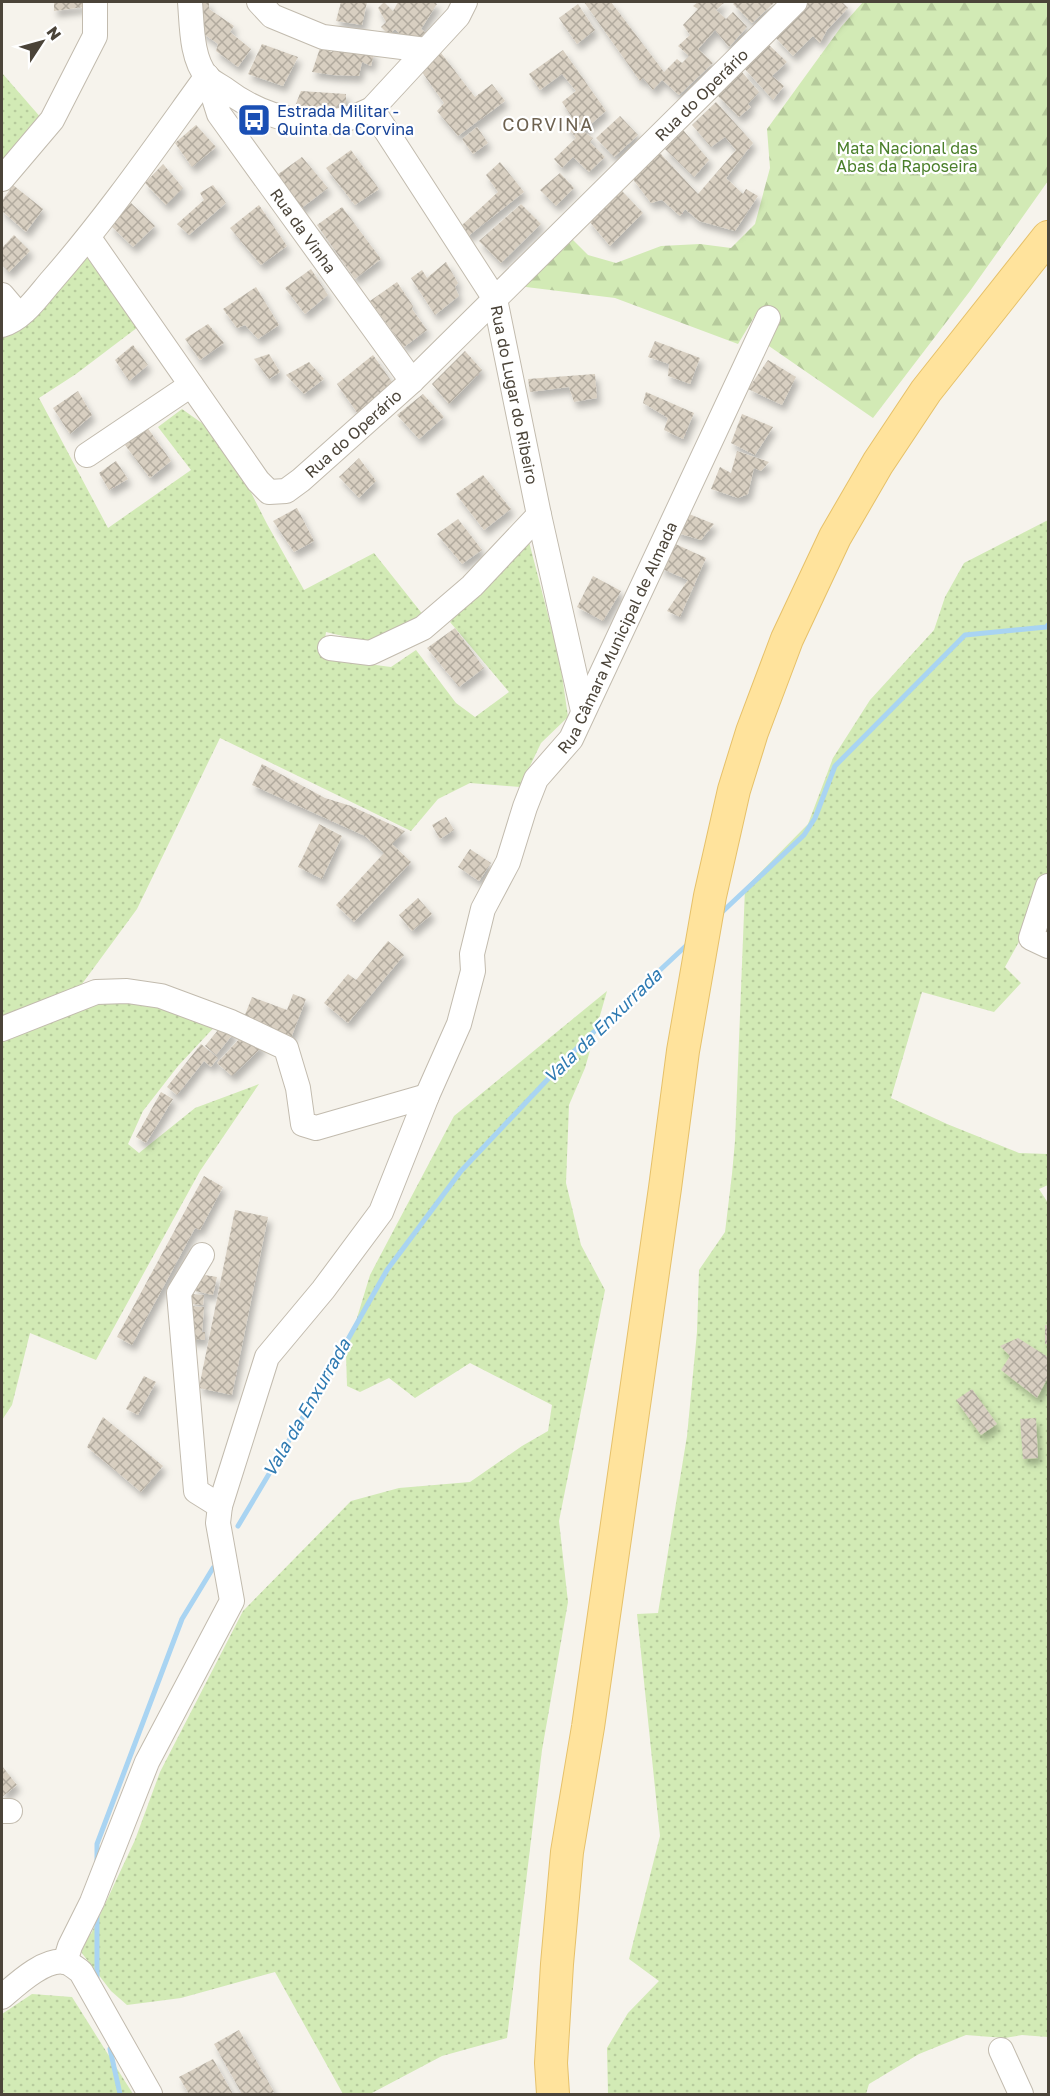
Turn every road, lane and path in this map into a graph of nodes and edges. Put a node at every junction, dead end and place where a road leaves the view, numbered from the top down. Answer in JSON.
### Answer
{"nodes":[{"id":1,"x":95,"y":2,"type":"edge"},
{"id":2,"x":190,"y":2,"type":"edge"},
{"id":3,"x":259,"y":2,"type":"edge"},
{"id":4,"x":465,"y":2,"type":"edge"},
{"id":5,"x":795,"y":2,"type":"edge"},
{"id":6,"x":426,"y":50,"type":"junction"},
{"id":7,"x":207,"y":76,"type":"junction"},
{"id":8,"x":372,"y":109,"type":"junction"},
{"id":9,"x":2,"y":179,"type":"edge"},
{"id":10,"x":1048,"y":237,"type":"edge"},
{"id":11,"x":89,"y":238,"type":"junction"},
{"id":12,"x":2,"y":294,"type":"edge"},
{"id":13,"x":495,"y":298,"type":"junction"},
{"id":14,"x":768,"y":318,"type":"dead end"},
{"id":15,"x":10,"y":320,"type":"edge"},
{"id":16,"x":412,"y":381,"type":"junction"},
{"id":17,"x":191,"y":385,"type":"junction"},
{"id":18,"x":87,"y":456,"type":"dead end"},
{"id":19,"x":539,"y":515,"type":"junction"},
{"id":20,"x":330,"y":648,"type":"dead end"},
{"id":21,"x":583,"y":711,"type":"junction"},
{"id":22,"x":1048,"y":886,"type":"edge"},
{"id":23,"x":1048,"y":945,"type":"edge"},
{"id":24,"x":2,"y":1029,"type":"edge"},
{"id":25,"x":427,"y":1096,"type":"junction"},
{"id":26,"x":202,"y":1255,"type":"dead end"},
{"id":27,"x":220,"y":1506,"type":"junction"},
{"id":28,"x":65,"y":1962,"type":"junction"},
{"id":29,"x":4,"y":1988,"type":"edge"},
{"id":30,"x":1001,"y":2050,"type":"dead end"},
{"id":31,"x":150,"y":2094,"type":"edge"},
{"id":32,"x":553,"y":2094,"type":"edge"},
{"id":33,"x":1021,"y":2094,"type":"edge"}],
"edges":[{"from":1,"to":9,"type":"street"},
{"from":2,"to":7,"type":"street","name":"Rua da Vinha"},
{"from":3,"to":6,"type":"street"},
{"from":4,"to":6,"type":"street"},
{"from":5,"to":13,"type":"street","name":"Rua do Operário"},
{"from":6,"to":8,"type":"street"},
{"from":7,"to":8,"type":"street"},
{"from":7,"to":11,"type":"street"},
{"from":7,"to":16,"type":"street","name":"Rua da Vinha"},
{"from":8,"to":13,"type":"street","name":"Rua do Lugar do Ribeiro"},
{"from":10,"to":32,"type":"main road"},
{"from":11,"to":15,"type":"street"},
{"from":11,"to":17,"type":"street","name":"Rua do Operário"},
{"from":12,"to":15,"type":"street"},
{"from":13,"to":16,"type":"street","name":"Rua do Operário"},
{"from":13,"to":19,"type":"street","name":"Rua do Lugar do Ribeiro"},
{"from":14,"to":21,"type":"street","name":"Rua Câmara Municipal de Almada"},
{"from":16,"to":17,"type":"street","name":"Rua do Operário"},
{"from":17,"to":18,"type":"street"},
{"from":19,"to":20,"type":"street"},
{"from":19,"to":21,"type":"street","name":"Rua do Lugar do Ribeiro"},
{"from":21,"to":25,"type":"street","name":"Rua Câmara Municipal de Almada"},
{"from":22,"to":23,"type":"street"},
{"from":24,"to":25,"type":"street"},
{"from":25,"to":27,"type":"street","name":"Rua Câmara Municipal de Almada"},
{"from":26,"to":27,"type":"street"},
{"from":27,"to":28,"type":"street","name":"Rua Câmara Municipal de Almada"},
{"from":28,"to":29,"type":"street"},
{"from":28,"to":31,"type":"street"},
{"from":30,"to":33,"type":"street"}]}
